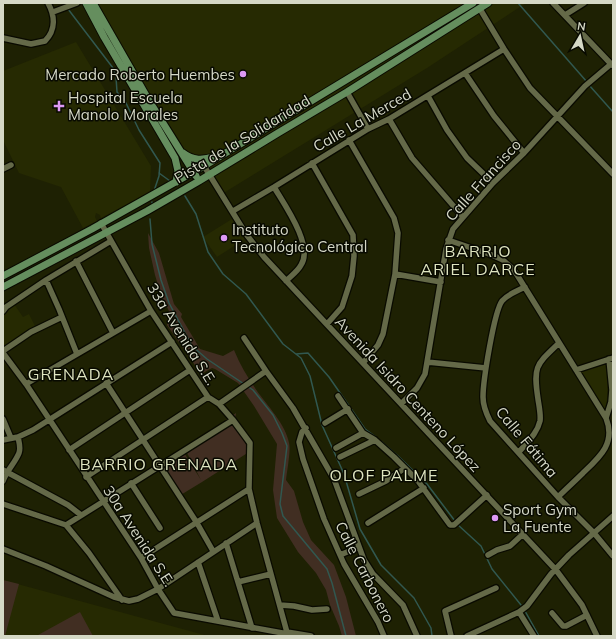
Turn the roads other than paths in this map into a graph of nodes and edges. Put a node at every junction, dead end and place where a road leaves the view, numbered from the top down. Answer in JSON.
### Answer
{"nodes":[{"id":1,"x":48,"y":3,"type":"edge"},
{"id":2,"x":77,"y":3,"type":"edge"},
{"id":3,"x":88,"y":3,"type":"edge"},
{"id":4,"x":93,"y":3,"type":"edge"},
{"id":5,"x":473,"y":3,"type":"edge"},
{"id":6,"x":488,"y":3,"type":"edge"},
{"id":7,"x":553,"y":3,"type":"edge"},
{"id":8,"x":584,"y":3,"type":"edge"},
{"id":9,"x":480,"y":8,"type":"junction"},
{"id":10,"x":97,"y":10,"type":"junction"},
{"id":11,"x":53,"y":12,"type":"junction"},
{"id":12,"x":565,"y":15,"type":"junction"},
{"id":13,"x":3,"y":38,"type":"edge"},
{"id":14,"x":504,"y":49,"type":"junction"},
{"id":15,"x":612,"y":65,"type":"edge"},
{"id":16,"x":465,"y":73,"type":"junction"},
{"id":17,"x":347,"y":92,"type":"junction"},
{"id":18,"x":428,"y":96,"type":"junction"},
{"id":19,"x":556,"y":116,"type":"junction"},
{"id":20,"x":389,"y":119,"type":"junction"},
{"id":21,"x":368,"y":129,"type":"junction"},
{"id":22,"x":349,"y":140,"type":"junction"},
{"id":23,"x":178,"y":148,"type":"junction"},
{"id":24,"x":524,"y":153,"type":"junction"},
{"id":25,"x":222,"y":155,"type":"junction"},
{"id":26,"x":312,"y":163,"type":"junction"},
{"id":27,"x":11,"y":165,"type":"dead end"},
{"id":28,"x":204,"y":166,"type":"junction"},
{"id":29,"x":3,"y":169,"type":"edge"},
{"id":30,"x":194,"y":172,"type":"junction"},
{"id":31,"x":613,"y":174,"type":"edge"},
{"id":32,"x":210,"y":175,"type":"junction"},
{"id":33,"x":199,"y":181,"type":"junction"},
{"id":34,"x":176,"y":182,"type":"junction"},
{"id":35,"x":493,"y":183,"type":"junction"},
{"id":36,"x":274,"y":187,"type":"junction"},
{"id":37,"x":233,"y":210,"type":"junction"},
{"id":38,"x":463,"y":217,"type":"junction"},
{"id":39,"x":101,"y":224,"type":"junction"},
{"id":40,"x":106,"y":232,"type":"junction"},
{"id":41,"x":448,"y":240,"type":"junction"},
{"id":42,"x":111,"y":241,"type":"junction"},
{"id":43,"x":76,"y":261,"type":"junction"},
{"id":44,"x":395,"y":274,"type":"junction"},
{"id":45,"x":3,"y":276,"type":"edge"},
{"id":46,"x":46,"y":280,"type":"junction"},
{"id":47,"x":286,"y":281,"type":"junction"},
{"id":48,"x":441,"y":282,"type":"junction"},
{"id":49,"x":3,"y":287,"type":"edge"},
{"id":50,"x":525,"y":287,"type":"junction"},
{"id":51,"x":3,"y":311,"type":"edge"},
{"id":52,"x":151,"y":312,"type":"junction"},
{"id":53,"x":62,"y":316,"type":"junction"},
{"id":54,"x":326,"y":324,"type":"junction"},
{"id":55,"x":113,"y":334,"type":"junction"},
{"id":56,"x":244,"y":338,"type":"dead end"},
{"id":57,"x":172,"y":342,"type":"junction"},
{"id":58,"x":559,"y":343,"type":"junction"},
{"id":59,"x":3,"y":352,"type":"edge"},
{"id":60,"x":77,"y":354,"type":"junction"},
{"id":61,"x":611,"y":358,"type":"edge"},
{"id":62,"x":427,"y":362,"type":"junction"},
{"id":63,"x":362,"y":363,"type":"junction"},
{"id":64,"x":486,"y":368,"type":"junction"},
{"id":65,"x":190,"y":370,"type":"junction"},
{"id":66,"x":576,"y":370,"type":"junction"},
{"id":67,"x":266,"y":371,"type":"junction"},
{"id":68,"x":106,"y":383,"type":"junction"},
{"id":69,"x":26,"y":384,"type":"junction"},
{"id":70,"x":208,"y":396,"type":"junction"},
{"id":71,"x":338,"y":396,"type":"dead end"},
{"id":72,"x":219,"y":404,"type":"junction"},
{"id":73,"x":401,"y":404,"type":"junction"},
{"id":74,"x":348,"y":410,"type":"junction"},
{"id":75,"x":126,"y":413,"type":"junction"},
{"id":76,"x":606,"y":418,"type":"junction"},
{"id":77,"x":3,"y":419,"type":"edge"},
{"id":78,"x":49,"y":419,"type":"junction"},
{"id":79,"x":233,"y":420,"type":"junction"},
{"id":80,"x":325,"y":422,"type":"dead end"},
{"id":81,"x":306,"y":428,"type":"junction"},
{"id":82,"x":363,"y":433,"type":"junction"},
{"id":83,"x":18,"y":437,"type":"junction"},
{"id":84,"x":11,"y":438,"type":"junction"},
{"id":85,"x":3,"y":440,"type":"edge"},
{"id":86,"x":142,"y":440,"type":"junction"},
{"id":87,"x":375,"y":440,"type":"junction"},
{"id":88,"x":336,"y":448,"type":"dead end"},
{"id":89,"x":69,"y":450,"type":"junction"},
{"id":90,"x":519,"y":452,"type":"junction"},
{"id":91,"x":340,"y":458,"type":"dead end"},
{"id":92,"x":160,"y":465,"type":"junction"},
{"id":93,"x":405,"y":468,"type":"junction"},
{"id":94,"x":5,"y":470,"type":"edge"},
{"id":95,"x":86,"y":477,"type":"junction"},
{"id":96,"x":3,"y":481,"type":"edge"},
{"id":97,"x":131,"y":483,"type":"junction"},
{"id":98,"x":424,"y":488,"type":"junction"},
{"id":99,"x":249,"y":489,"type":"junction"},
{"id":100,"x":359,"y":494,"type":"dead end"},
{"id":101,"x":487,"y":495,"type":"junction"},
{"id":102,"x":558,"y":497,"type":"junction"},
{"id":103,"x":103,"y":502,"type":"junction"},
{"id":104,"x":3,"y":504,"type":"edge"},
{"id":105,"x":81,"y":516,"type":"junction"},
{"id":106,"x":613,"y":516,"type":"edge"},
{"id":107,"x":197,"y":523,"type":"junction"},
{"id":108,"x":257,"y":523,"type":"junction"},
{"id":109,"x":368,"y":523,"type":"dead end"},
{"id":110,"x":66,"y":525,"type":"junction"},
{"id":111,"x":160,"y":528,"type":"dead end"},
{"id":112,"x":594,"y":533,"type":"junction"},
{"id":113,"x":523,"y":534,"type":"junction"},
{"id":114,"x":226,"y":543,"type":"junction"},
{"id":115,"x":359,"y":547,"type":"junction"},
{"id":116,"x":3,"y":549,"type":"edge"},
{"id":117,"x":213,"y":552,"type":"junction"},
{"id":118,"x":340,"y":555,"type":"junction"},
{"id":119,"x":488,"y":555,"type":"dead end"},
{"id":120,"x":613,"y":556,"type":"edge"},
{"id":121,"x":141,"y":558,"type":"junction"},
{"id":122,"x":198,"y":562,"type":"junction"},
{"id":123,"x":556,"y":570,"type":"junction"},
{"id":124,"x":271,"y":574,"type":"junction"},
{"id":125,"x":238,"y":582,"type":"junction"},
{"id":126,"x":496,"y":588,"type":"dead end"},
{"id":127,"x":158,"y":589,"type":"junction"},
{"id":128,"x":122,"y":600,"type":"junction"},
{"id":129,"x":280,"y":605,"type":"junction"},
{"id":130,"x":328,"y":609,"type":"dead end"},
{"id":131,"x":519,"y":612,"type":"junction"},
{"id":132,"x":552,"y":613,"type":"dead end"},
{"id":133,"x":587,"y":615,"type":"junction"},
{"id":134,"x":218,"y":621,"type":"junction"},
{"id":135,"x":252,"y":628,"type":"junction"},
{"id":136,"x":288,"y":634,"type":"edge"},
{"id":137,"x":311,"y":636,"type":"edge"},
{"id":138,"x":384,"y":636,"type":"edge"},
{"id":139,"x":417,"y":636,"type":"edge"},
{"id":140,"x":451,"y":636,"type":"edge"},
{"id":141,"x":467,"y":636,"type":"edge"},
{"id":142,"x":534,"y":636,"type":"edge"},
{"id":143,"x":596,"y":636,"type":"edge"}],
"edges":[{"from":1,"to":11,"type":"street"},
{"from":2,"to":11,"type":"street"},
{"from":3,"to":10,"type":"main road"},
{"from":3,"to":34,"type":"main road"},
{"from":4,"to":10,"type":"main road"},
{"from":5,"to":25,"type":"main road","name":"Pista de la Solidaridad"},
{"from":6,"to":9,"type":"main road","name":"Pista de la Solidaridad"},
{"from":7,"to":12,"type":"street"},
{"from":8,"to":12,"type":"street"},
{"from":9,"to":14,"type":"street"},
{"from":9,"to":17,"type":"main road","name":"Pista de la Solidaridad"},
{"from":10,"to":23,"type":"main road"},
{"from":11,"to":13,"type":"street"},
{"from":12,"to":15,"type":"street"},
{"from":14,"to":16,"type":"street","name":"Calle La Merced"},
{"from":14,"to":19,"type":"street"},
{"from":15,"to":19,"type":"street","name":"Calle Francisco"},
{"from":16,"to":18,"type":"street","name":"Calle La Merced"},
{"from":16,"to":24,"type":"street"},
{"from":17,"to":21,"type":"street"},
{"from":17,"to":32,"type":"main road","name":"Pista de la Solidaridad"},
{"from":18,"to":20,"type":"street","name":"Calle La Merced"},
{"from":18,"to":35,"type":"street"},
{"from":19,"to":24,"type":"street","name":"Calle Francisco"},
{"from":19,"to":31,"type":"street"},
{"from":20,"to":21,"type":"street","name":"Calle La Merced"},
{"from":20,"to":38,"type":"street"},
{"from":21,"to":22,"type":"street","name":"Calle La Merced"},
{"from":22,"to":26,"type":"street","name":"Calle La Merced"},
{"from":22,"to":44,"type":"street"},
{"from":23,"to":25,"type":"main road"},
{"from":23,"to":30,"type":"main road"},
{"from":24,"to":35,"type":"street","name":"Calle Francisco"},
{"from":25,"to":28,"type":"main road","name":"Pista de la Solidaridad"},
{"from":26,"to":36,"type":"street","name":"Calle La Merced"},
{"from":26,"to":54,"type":"street"},
{"from":27,"to":29,"type":"street"},
{"from":28,"to":30,"type":"main road","name":"Pista de la Solidaridad"},
{"from":28,"to":32,"type":"street","name":"Avenida Isidro Centeno López"},
{"from":30,"to":33,"type":"main road"},
{"from":30,"to":34,"type":"main road","name":"Pista de la Solidaridad"},
{"from":32,"to":33,"type":"main road","name":"Pista de la Solidaridad"},
{"from":32,"to":37,"type":"street","name":"Avenida Isidro Centeno López"},
{"from":33,"to":40,"type":"main road","name":"Pista de la Solidaridad"},
{"from":34,"to":39,"type":"main road","name":"Pista de la Solidaridad"},
{"from":35,"to":38,"type":"street","name":"Calle Francisco"},
{"from":36,"to":37,"type":"street","name":"Calle La Merced"},
{"from":36,"to":47,"type":"street"},
{"from":37,"to":47,"type":"street","name":"Avenida Isidro Centeno López"},
{"from":38,"to":41,"type":"street","name":"Calle Francisco"},
{"from":39,"to":40,"type":"street","name":"33a Avenida S.E."},
{"from":39,"to":45,"type":"main road","name":"Pista de la Solidaridad"},
{"from":40,"to":42,"type":"street","name":"33a Avenida S.E."},
{"from":40,"to":49,"type":"main road","name":"Pista de la Solidaridad"},
{"from":41,"to":48,"type":"street","name":"Calle Francisco"},
{"from":41,"to":50,"type":"street"},
{"from":42,"to":43,"type":"street"},
{"from":42,"to":52,"type":"street","name":"33a Avenida S.E."},
{"from":43,"to":46,"type":"street"},
{"from":43,"to":55,"type":"street"},
{"from":44,"to":48,"type":"street"},
{"from":44,"to":63,"type":"street"},
{"from":46,"to":51,"type":"street"},
{"from":46,"to":53,"type":"street"},
{"from":47,"to":54,"type":"street","name":"Avenida Isidro Centeno López"},
{"from":48,"to":62,"type":"street","name":"Calle Francisco"},
{"from":50,"to":58,"type":"street"},
{"from":50,"to":64,"type":"street","name":"Calle Fátima"},
{"from":52,"to":55,"type":"street"},
{"from":52,"to":57,"type":"street","name":"33a Avenida S.E."},
{"from":53,"to":59,"type":"street"},
{"from":53,"to":60,"type":"street"},
{"from":54,"to":63,"type":"street","name":"Avenida Isidro Centeno López"},
{"from":55,"to":60,"type":"street"},
{"from":56,"to":67,"type":"street"},
{"from":57,"to":65,"type":"street","name":"33a Avenida S.E."},
{"from":57,"to":68,"type":"street"},
{"from":58,"to":66,"type":"street"},
{"from":58,"to":90,"type":"street"},
{"from":59,"to":69,"type":"street","name":"30a Avenida S.E."},
{"from":60,"to":69,"type":"street"},
{"from":61,"to":66,"type":"street"},
{"from":61,"to":76,"type":"street"},
{"from":62,"to":64,"type":"street"},
{"from":62,"to":73,"type":"street","name":"Calle Francisco"},
{"from":63,"to":73,"type":"street","name":"Avenida Isidro Centeno López"},
{"from":64,"to":90,"type":"street","name":"Calle Fátima"},
{"from":65,"to":70,"type":"street","name":"33a Avenida S.E."},
{"from":65,"to":75,"type":"street"},
{"from":66,"to":76,"type":"street"},
{"from":67,"to":72,"type":"street"},
{"from":67,"to":81,"type":"street"},
{"from":68,"to":75,"type":"street"},
{"from":68,"to":78,"type":"street"},
{"from":69,"to":78,"type":"street","name":"30a Avenida S.E."},
{"from":70,"to":72,"type":"street","name":"33a Avenida S.E."},
{"from":70,"to":86,"type":"street"},
{"from":71,"to":74,"type":"street"},
{"from":72,"to":79,"type":"street","name":"33a Avenida S.E."},
{"from":73,"to":101,"type":"street","name":"Avenida Isidro Centeno López"},
{"from":74,"to":80,"type":"street"},
{"from":74,"to":82,"type":"street"},
{"from":75,"to":86,"type":"street"},
{"from":75,"to":89,"type":"street"},
{"from":76,"to":102,"type":"street"},
{"from":77,"to":84,"type":"street"},
{"from":78,"to":83,"type":"street"},
{"from":78,"to":89,"type":"street","name":"30a Avenida S.E."},
{"from":79,"to":92,"type":"street"},
{"from":79,"to":99,"type":"street","name":"33a Avenida S.E."},
{"from":81,"to":115,"type":"street"},
{"from":81,"to":118,"type":"street","name":"Calle Carbonero"},
{"from":82,"to":87,"type":"street"},
{"from":82,"to":88,"type":"street"},
{"from":83,"to":84,"type":"street"},
{"from":83,"to":94,"type":"street"},
{"from":84,"to":85,"type":"street"},
{"from":86,"to":92,"type":"street"},
{"from":86,"to":95,"type":"street"},
{"from":87,"to":91,"type":"street"},
{"from":87,"to":93,"type":"street"},
{"from":89,"to":95,"type":"street","name":"30a Avenida S.E."},
{"from":90,"to":102,"type":"street","name":"Calle Fátima"},
{"from":92,"to":97,"type":"street"},
{"from":92,"to":107,"type":"street"},
{"from":93,"to":98,"type":"street"},
{"from":93,"to":100,"type":"street"},
{"from":94,"to":96,"type":"street"},
{"from":94,"to":105,"type":"street"},
{"from":95,"to":103,"type":"street","name":"30a Avenida S.E."},
{"from":97,"to":103,"type":"street"},
{"from":97,"to":111,"type":"street"},
{"from":98,"to":101,"type":"street"},
{"from":98,"to":109,"type":"street"},
{"from":99,"to":107,"type":"street"},
{"from":99,"to":108,"type":"street","name":"33a Avenida S.E."},
{"from":101,"to":113,"type":"street","name":"Avenida Isidro Centeno López"},
{"from":102,"to":112,"type":"street","name":"Calle Fátima"},
{"from":103,"to":105,"type":"street"},
{"from":103,"to":121,"type":"street","name":"30a Avenida S.E."},
{"from":104,"to":110,"type":"street"},
{"from":105,"to":110,"type":"street"},
{"from":106,"to":112,"type":"street"},
{"from":107,"to":117,"type":"street"},
{"from":107,"to":121,"type":"street"},
{"from":108,"to":114,"type":"street"},
{"from":108,"to":124,"type":"street","name":"33a Avenida S.E."},
{"from":110,"to":128,"type":"street"},
{"from":112,"to":120,"type":"street","name":"Calle Fátima"},
{"from":112,"to":123,"type":"street"},
{"from":113,"to":119,"type":"street"},
{"from":113,"to":123,"type":"street","name":"Avenida Isidro Centeno López"},
{"from":114,"to":117,"type":"street"},
{"from":114,"to":125,"type":"street"},
{"from":115,"to":118,"type":"street"},
{"from":115,"to":139,"type":"street"},
{"from":116,"to":128,"type":"street"},
{"from":117,"to":122,"type":"street"},
{"from":118,"to":138,"type":"street","name":"Calle Carbonero"},
{"from":121,"to":127,"type":"street","name":"30a Avenida S.E."},
{"from":122,"to":127,"type":"street"},
{"from":122,"to":134,"type":"street"},
{"from":123,"to":131,"type":"street"},
{"from":123,"to":133,"type":"street","name":"Avenida Isidro Centeno López"},
{"from":124,"to":125,"type":"street"},
{"from":124,"to":129,"type":"street","name":"33a Avenida S.E."},
{"from":125,"to":135,"type":"street"},
{"from":126,"to":140,"type":"street"},
{"from":127,"to":128,"type":"street"},
{"from":127,"to":134,"type":"street","name":"30a Avenida S.E."},
{"from":129,"to":130,"type":"street"},
{"from":129,"to":136,"type":"street","name":"33a Avenida S.E."},
{"from":131,"to":141,"type":"street"},
{"from":131,"to":142,"type":"street"},
{"from":132,"to":133,"type":"street"},
{"from":133,"to":143,"type":"street","name":"Avenida Isidro Centeno López"},
{"from":134,"to":135,"type":"street"},
{"from":135,"to":136,"type":"street"},
{"from":136,"to":137,"type":"street"}]}
